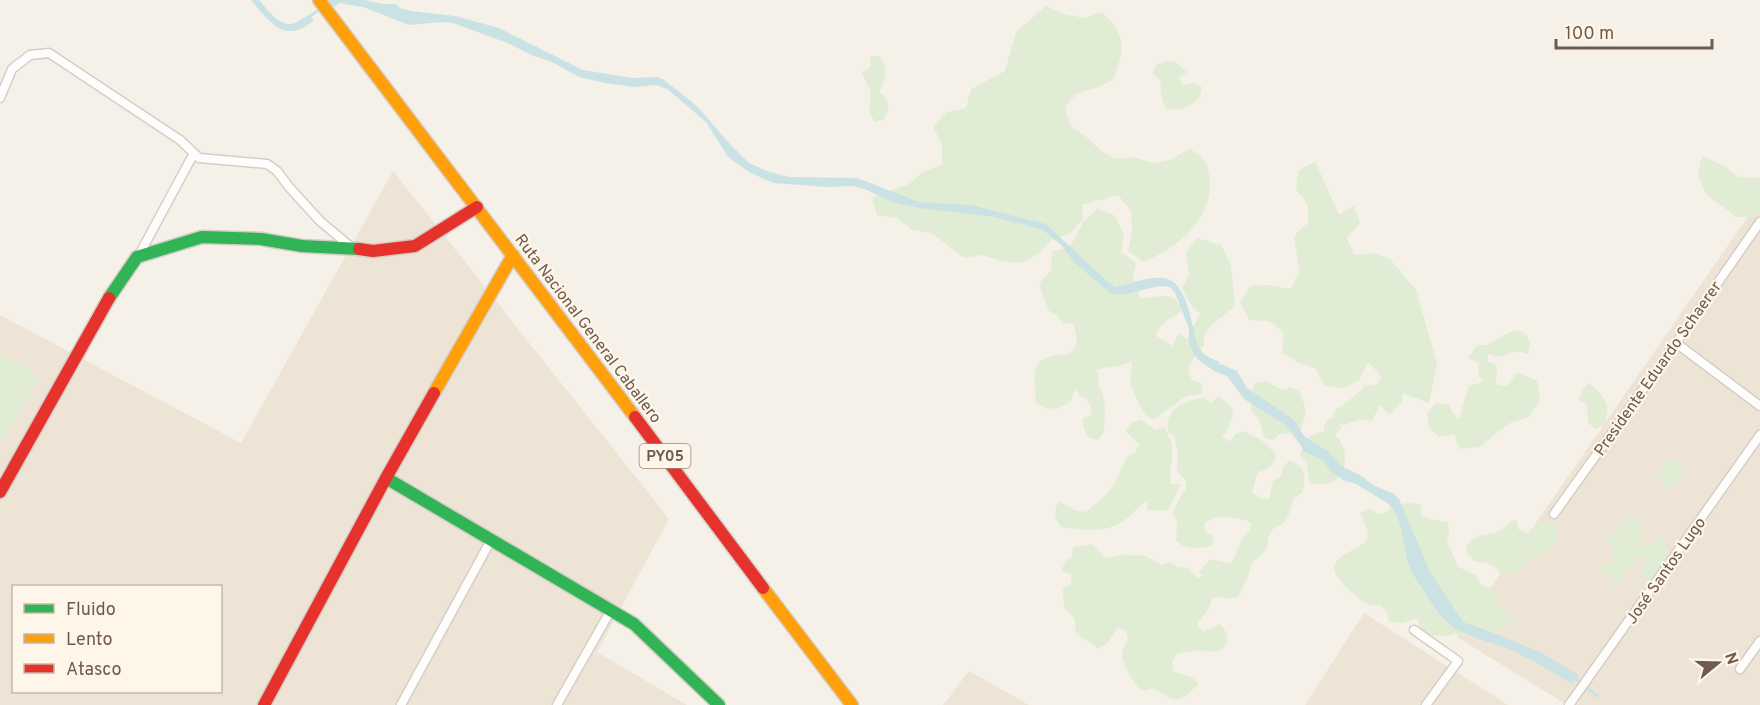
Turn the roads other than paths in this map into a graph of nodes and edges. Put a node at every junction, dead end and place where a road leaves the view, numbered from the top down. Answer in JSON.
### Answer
{"nodes":[{"id":1,"x":322,"y":4,"type":"edge"},
{"id":2,"x":0,"y":98,"type":"edge"},
{"id":3,"x":194,"y":153,"type":"junction"},
{"id":4,"x":477,"y":207,"type":"junction"},
{"id":5,"x":1760,"y":222,"type":"edge"},
{"id":6,"x":351,"y":247,"type":"junction"},
{"id":7,"x":513,"y":255,"type":"junction"},
{"id":8,"x":138,"y":257,"type":"junction"},
{"id":9,"x":1676,"y":343,"type":"junction"},
{"id":10,"x":1760,"y":406,"type":"edge"},
{"id":11,"x":1760,"y":435,"type":"edge"},
{"id":12,"x":386,"y":477,"type":"junction"},
{"id":13,"x":0,"y":492,"type":"edge"},
{"id":14,"x":1554,"y":514,"type":"dead end"},
{"id":15,"x":491,"y":540,"type":"junction"},
{"id":16,"x":611,"y":610,"type":"junction"},
{"id":17,"x":1414,"y":630,"type":"dead end"},
{"id":18,"x":1760,"y":640,"type":"edge"},
{"id":19,"x":1740,"y":669,"type":"dead end"},
{"id":20,"x":264,"y":705,"type":"edge"},
{"id":21,"x":400,"y":705,"type":"edge"},
{"id":22,"x":557,"y":705,"type":"edge"},
{"id":23,"x":718,"y":705,"type":"edge"},
{"id":24,"x":852,"y":705,"type":"edge"},
{"id":25,"x":1426,"y":705,"type":"edge"},
{"id":26,"x":1569,"y":705,"type":"edge"}],
"edges":[{"from":1,"to":4,"type":"main road","name":"Ruta Nacional General Caballero","number":"PY05"},
{"from":2,"to":3,"type":"street"},
{"from":3,"to":6,"type":"street"},
{"from":3,"to":8,"type":"street"},
{"from":4,"to":6,"type":"main road"},
{"from":4,"to":7,"type":"main road","name":"Ruta Nacional General Caballero","number":"PY05"},
{"from":5,"to":9,"type":"street","name":"Presidente Eduardo Schaerer"},
{"from":6,"to":8,"type":"main road"},
{"from":7,"to":12,"type":"main road"},
{"from":7,"to":24,"type":"main road","name":"Ruta Nacional General Caballero","number":"PY05"},
{"from":8,"to":13,"type":"main road"},
{"from":9,"to":10,"type":"street"},
{"from":9,"to":14,"type":"street","name":"Presidente Eduardo Schaerer"},
{"from":11,"to":26,"type":"street","name":"José Santos Lugo"},
{"from":12,"to":15,"type":"main road"},
{"from":12,"to":20,"type":"main road"},
{"from":15,"to":16,"type":"main road"},
{"from":15,"to":21,"type":"street"},
{"from":16,"to":22,"type":"street"},
{"from":16,"to":23,"type":"main road"},
{"from":17,"to":25,"type":"street"},
{"from":18,"to":19,"type":"street"}]}
